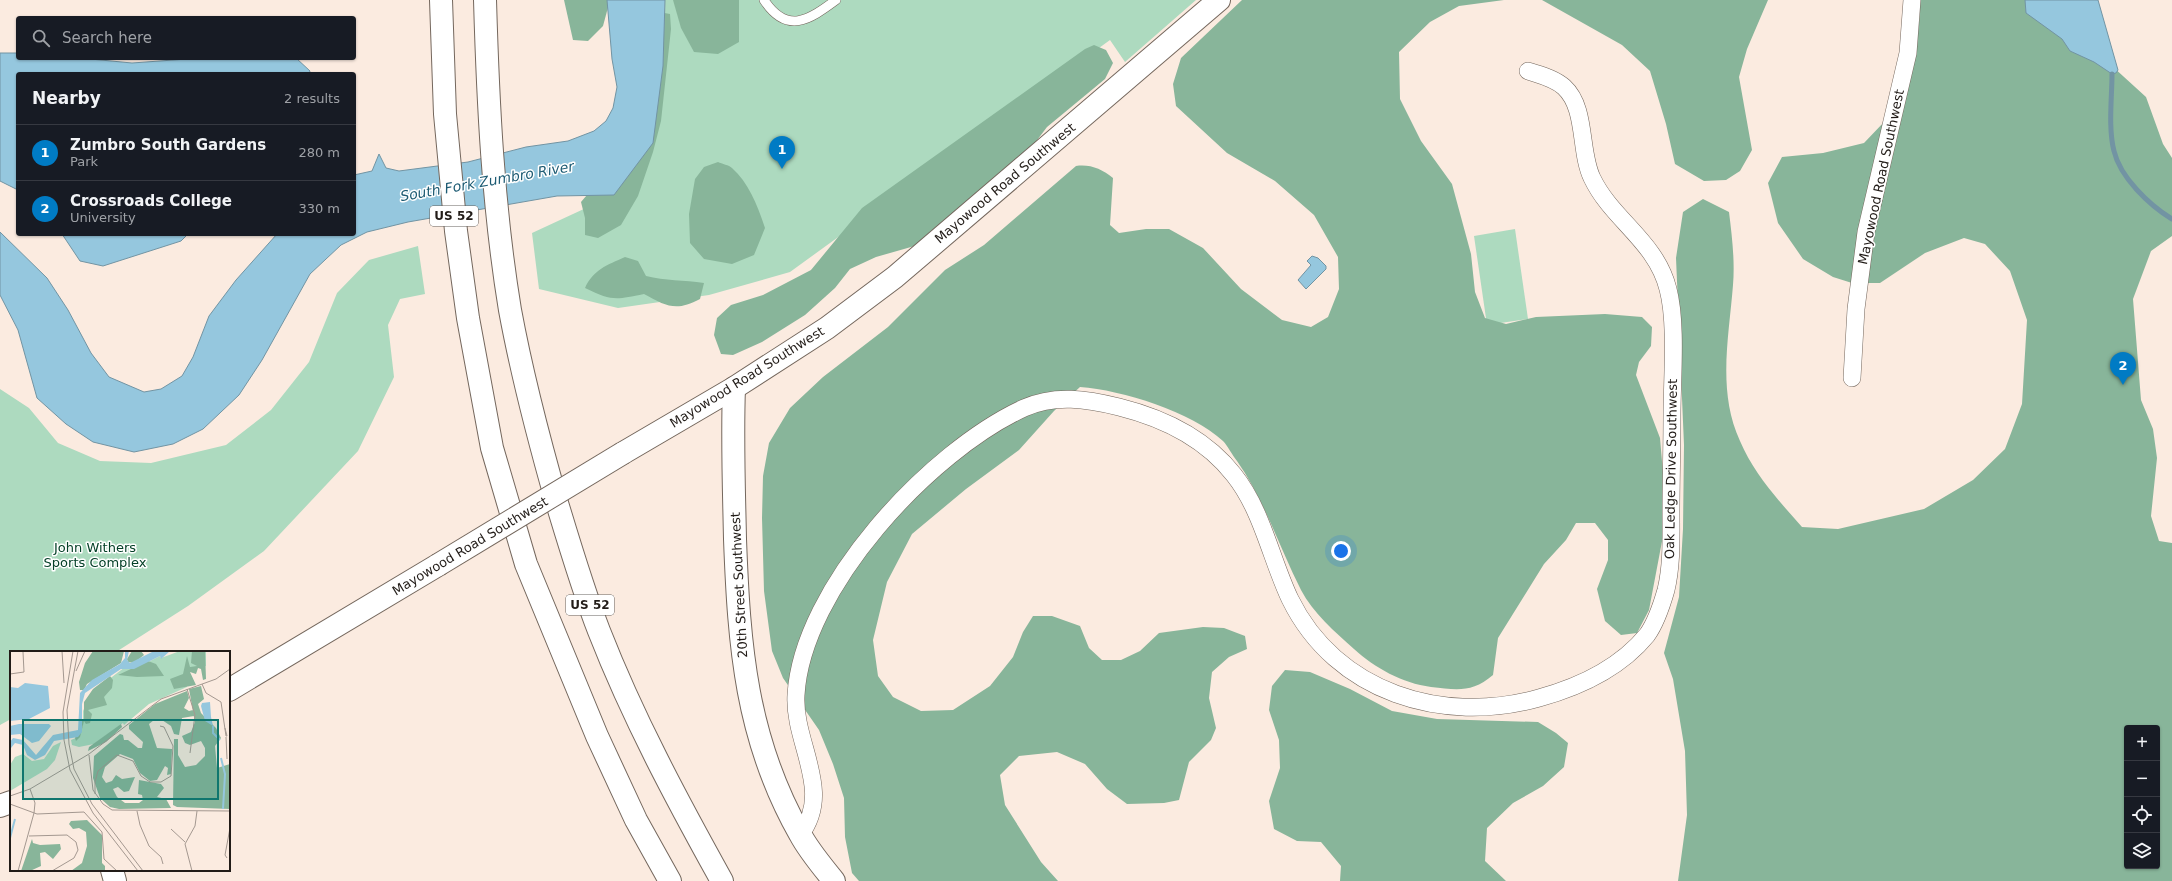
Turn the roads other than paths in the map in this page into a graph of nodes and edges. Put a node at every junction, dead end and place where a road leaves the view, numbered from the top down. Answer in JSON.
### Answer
{"nodes":[{"id":1,"x":441,"y":0,"type":"edge"},
{"id":2,"x":485,"y":0,"type":"edge"},
{"id":3,"x":764,"y":0,"type":"edge"},
{"id":4,"x":836,"y":0,"type":"edge"},
{"id":5,"x":1219,"y":0,"type":"edge"},
{"id":6,"x":1912,"y":0,"type":"edge"},
{"id":7,"x":1528,"y":72,"type":"dead end"},
{"id":8,"x":1852,"y":378,"type":"dead end"},
{"id":9,"x":734,"y":388,"type":"junction"},
{"id":10,"x":230,"y":689,"type":"edge"},
{"id":11,"x":10,"y":802,"type":"edge"},
{"id":12,"x":0,"y":806,"type":"edge"},
{"id":13,"x":800,"y":835,"type":"junction"},
{"id":14,"x":112,"y":871,"type":"edge"},
{"id":15,"x":115,"y":881,"type":"edge"},
{"id":16,"x":670,"y":881,"type":"edge"},
{"id":17,"x":722,"y":881,"type":"edge"},
{"id":18,"x":834,"y":881,"type":"edge"}],
"edges":[{"from":1,"to":16,"type":"main road","number":"US 52"},
{"from":2,"to":17,"type":"main road","number":"US 52"},
{"from":3,"to":4,"type":"lane"},
{"from":5,"to":9,"type":"main road","name":"Mayowood Road Southwest"},
{"from":6,"to":8,"type":"street","name":"Mayowood Road Southwest"},
{"from":7,"to":13,"type":"street","name":"Oak Ledge Drive Southwest"},
{"from":9,"to":10,"type":"main road","name":"Mayowood Road Southwest","bridge":true},
{"from":9,"to":13,"type":"main road","name":"20th Street Southwest"},
{"from":11,"to":12,"type":"main road"},
{"from":13,"to":18,"type":"main road","name":"20th Street Southwest"},
{"from":14,"to":15,"type":"main road"}]}
